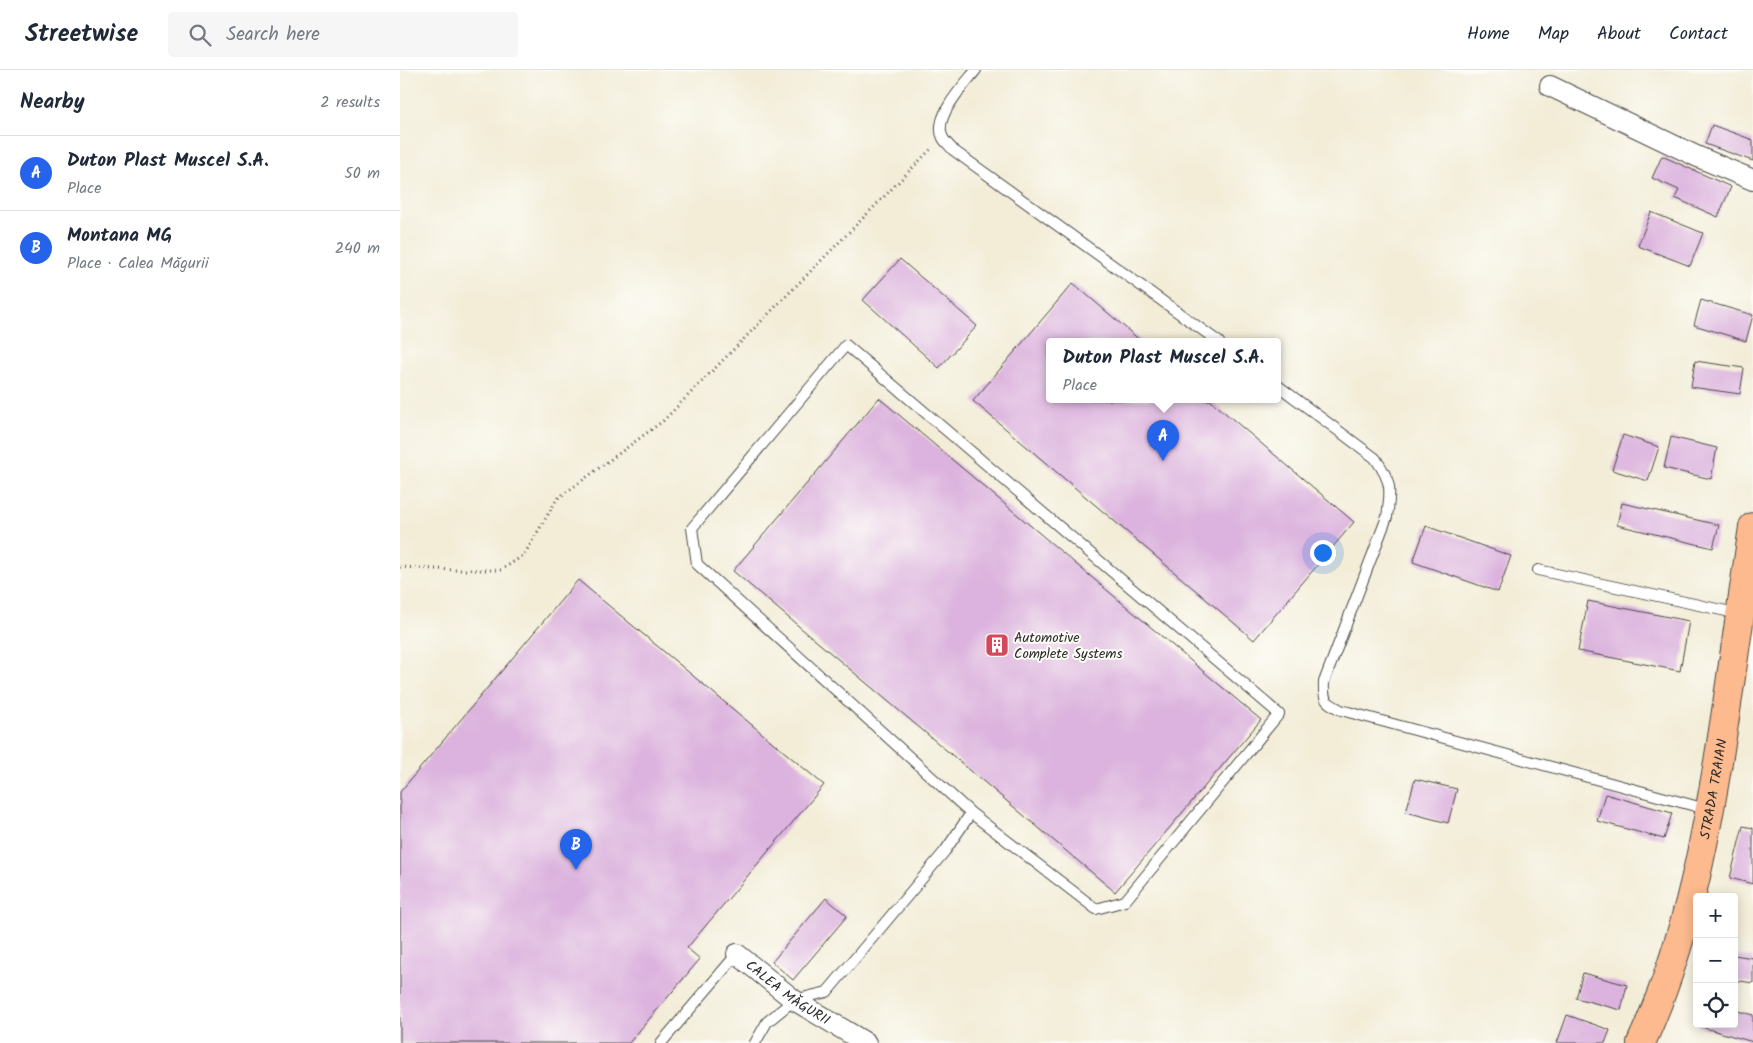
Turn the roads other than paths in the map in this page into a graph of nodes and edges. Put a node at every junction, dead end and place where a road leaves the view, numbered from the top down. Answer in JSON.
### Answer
{"nodes":[{"id":1,"x":976,"y":70,"type":"edge"},
{"id":2,"x":1550,"y":86,"type":"dead end"},
{"id":3,"x":1753,"y":180,"type":"edge"},
{"id":4,"x":1213,"y":338,"type":"edge"},
{"id":5,"x":1281,"y":388,"type":"edge"},
{"id":6,"x":1753,"y":527,"type":"edge"},
{"id":7,"x":1538,"y":570,"type":"dead end"},
{"id":8,"x":1741,"y":614,"type":"junction"},
{"id":9,"x":1711,"y":810,"type":"junction"},
{"id":10,"x":971,"y":813,"type":"junction"},
{"id":11,"x":737,"y":954,"type":"joint"},
{"id":12,"x":794,"y":1000,"type":"junction"},
{"id":13,"x":661,"y":1043,"type":"edge"},
{"id":14,"x":755,"y":1043,"type":"edge"},
{"id":15,"x":866,"y":1043,"type":"edge"},
{"id":16,"x":1641,"y":1043,"type":"edge"}],
"edges":[{"from":1,"to":4,"type":"lane"},
{"from":2,"to":3,"type":"street"},
{"from":5,"to":9,"type":"lane"},
{"from":6,"to":8,"type":"main road","name":"STRADA TRAIAN"},
{"from":7,"to":8,"type":"lane"},
{"from":8,"to":9,"type":"main road","name":"STRADA TRAIAN"},
{"from":9,"to":16,"type":"main road","name":"STRADA TRAIAN"},
{"from":10,"to":10,"type":"lane"},
{"from":10,"to":12,"type":"lane"},
{"from":11,"to":12,"type":"street","name":"CALEA MĂGURII"},
{"from":11,"to":13,"type":"lane"},
{"from":12,"to":14,"type":"lane"},
{"from":12,"to":15,"type":"street","name":"CALEA MĂGURII"}]}
